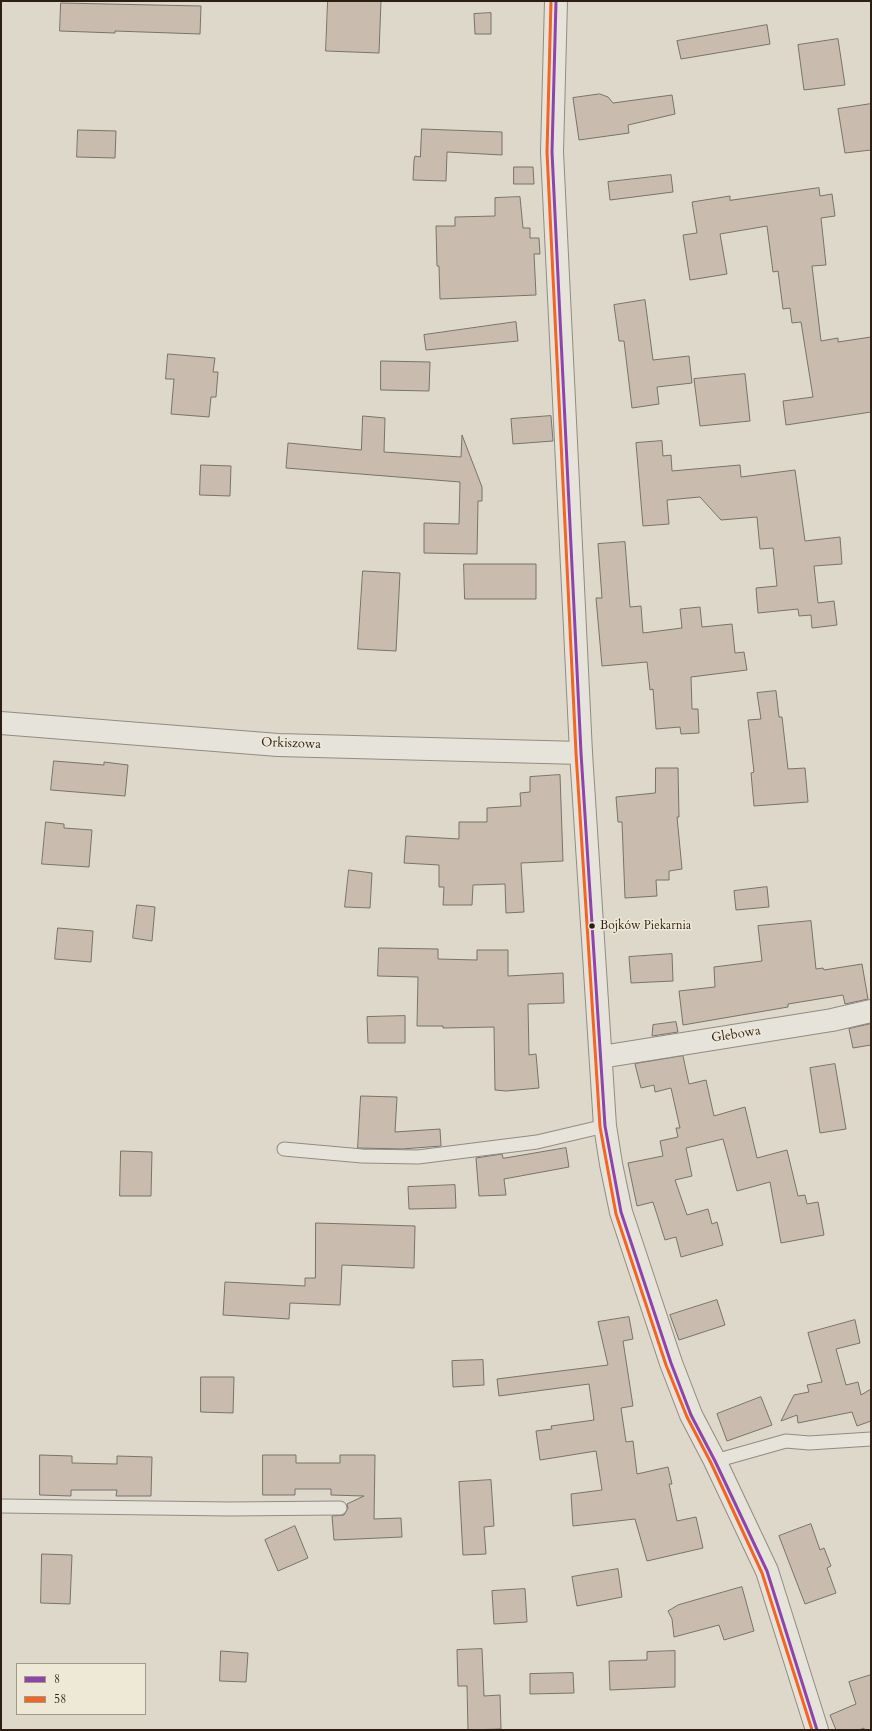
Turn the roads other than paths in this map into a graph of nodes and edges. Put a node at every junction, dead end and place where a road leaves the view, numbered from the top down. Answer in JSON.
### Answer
{"nodes":[{"id":1,"x":556,"y":1,"type":"edge"},
{"id":2,"x":1,"y":723,"type":"edge"},
{"id":3,"x":581,"y":753,"type":"junction"},
{"id":4,"x":871,"y":1011,"type":"edge"},
{"id":5,"x":601,"y":1057,"type":"junction"},
{"id":6,"x":606,"y":1126,"type":"junction"},
{"id":7,"x":284,"y":1149,"type":"dead end"},
{"id":8,"x":871,"y":1438,"type":"edge"},
{"id":9,"x":716,"y":1461,"type":"junction"},
{"id":10,"x":1,"y":1506,"type":"edge"},
{"id":11,"x":340,"y":1508,"type":"dead end"},
{"id":12,"x":817,"y":1730,"type":"edge"}],
"edges":[{"from":1,"to":3,"type":"street"},
{"from":2,"to":3,"type":"street","name":"Orkiszowa"},
{"from":3,"to":5,"type":"street"},
{"from":4,"to":5,"type":"street","name":"Glebowa"},
{"from":5,"to":6,"type":"street"},
{"from":6,"to":7,"type":"lane"},
{"from":6,"to":9,"type":"street"},
{"from":8,"to":9,"type":"lane"},
{"from":9,"to":12,"type":"street"},
{"from":10,"to":11,"type":"lane"}]}
